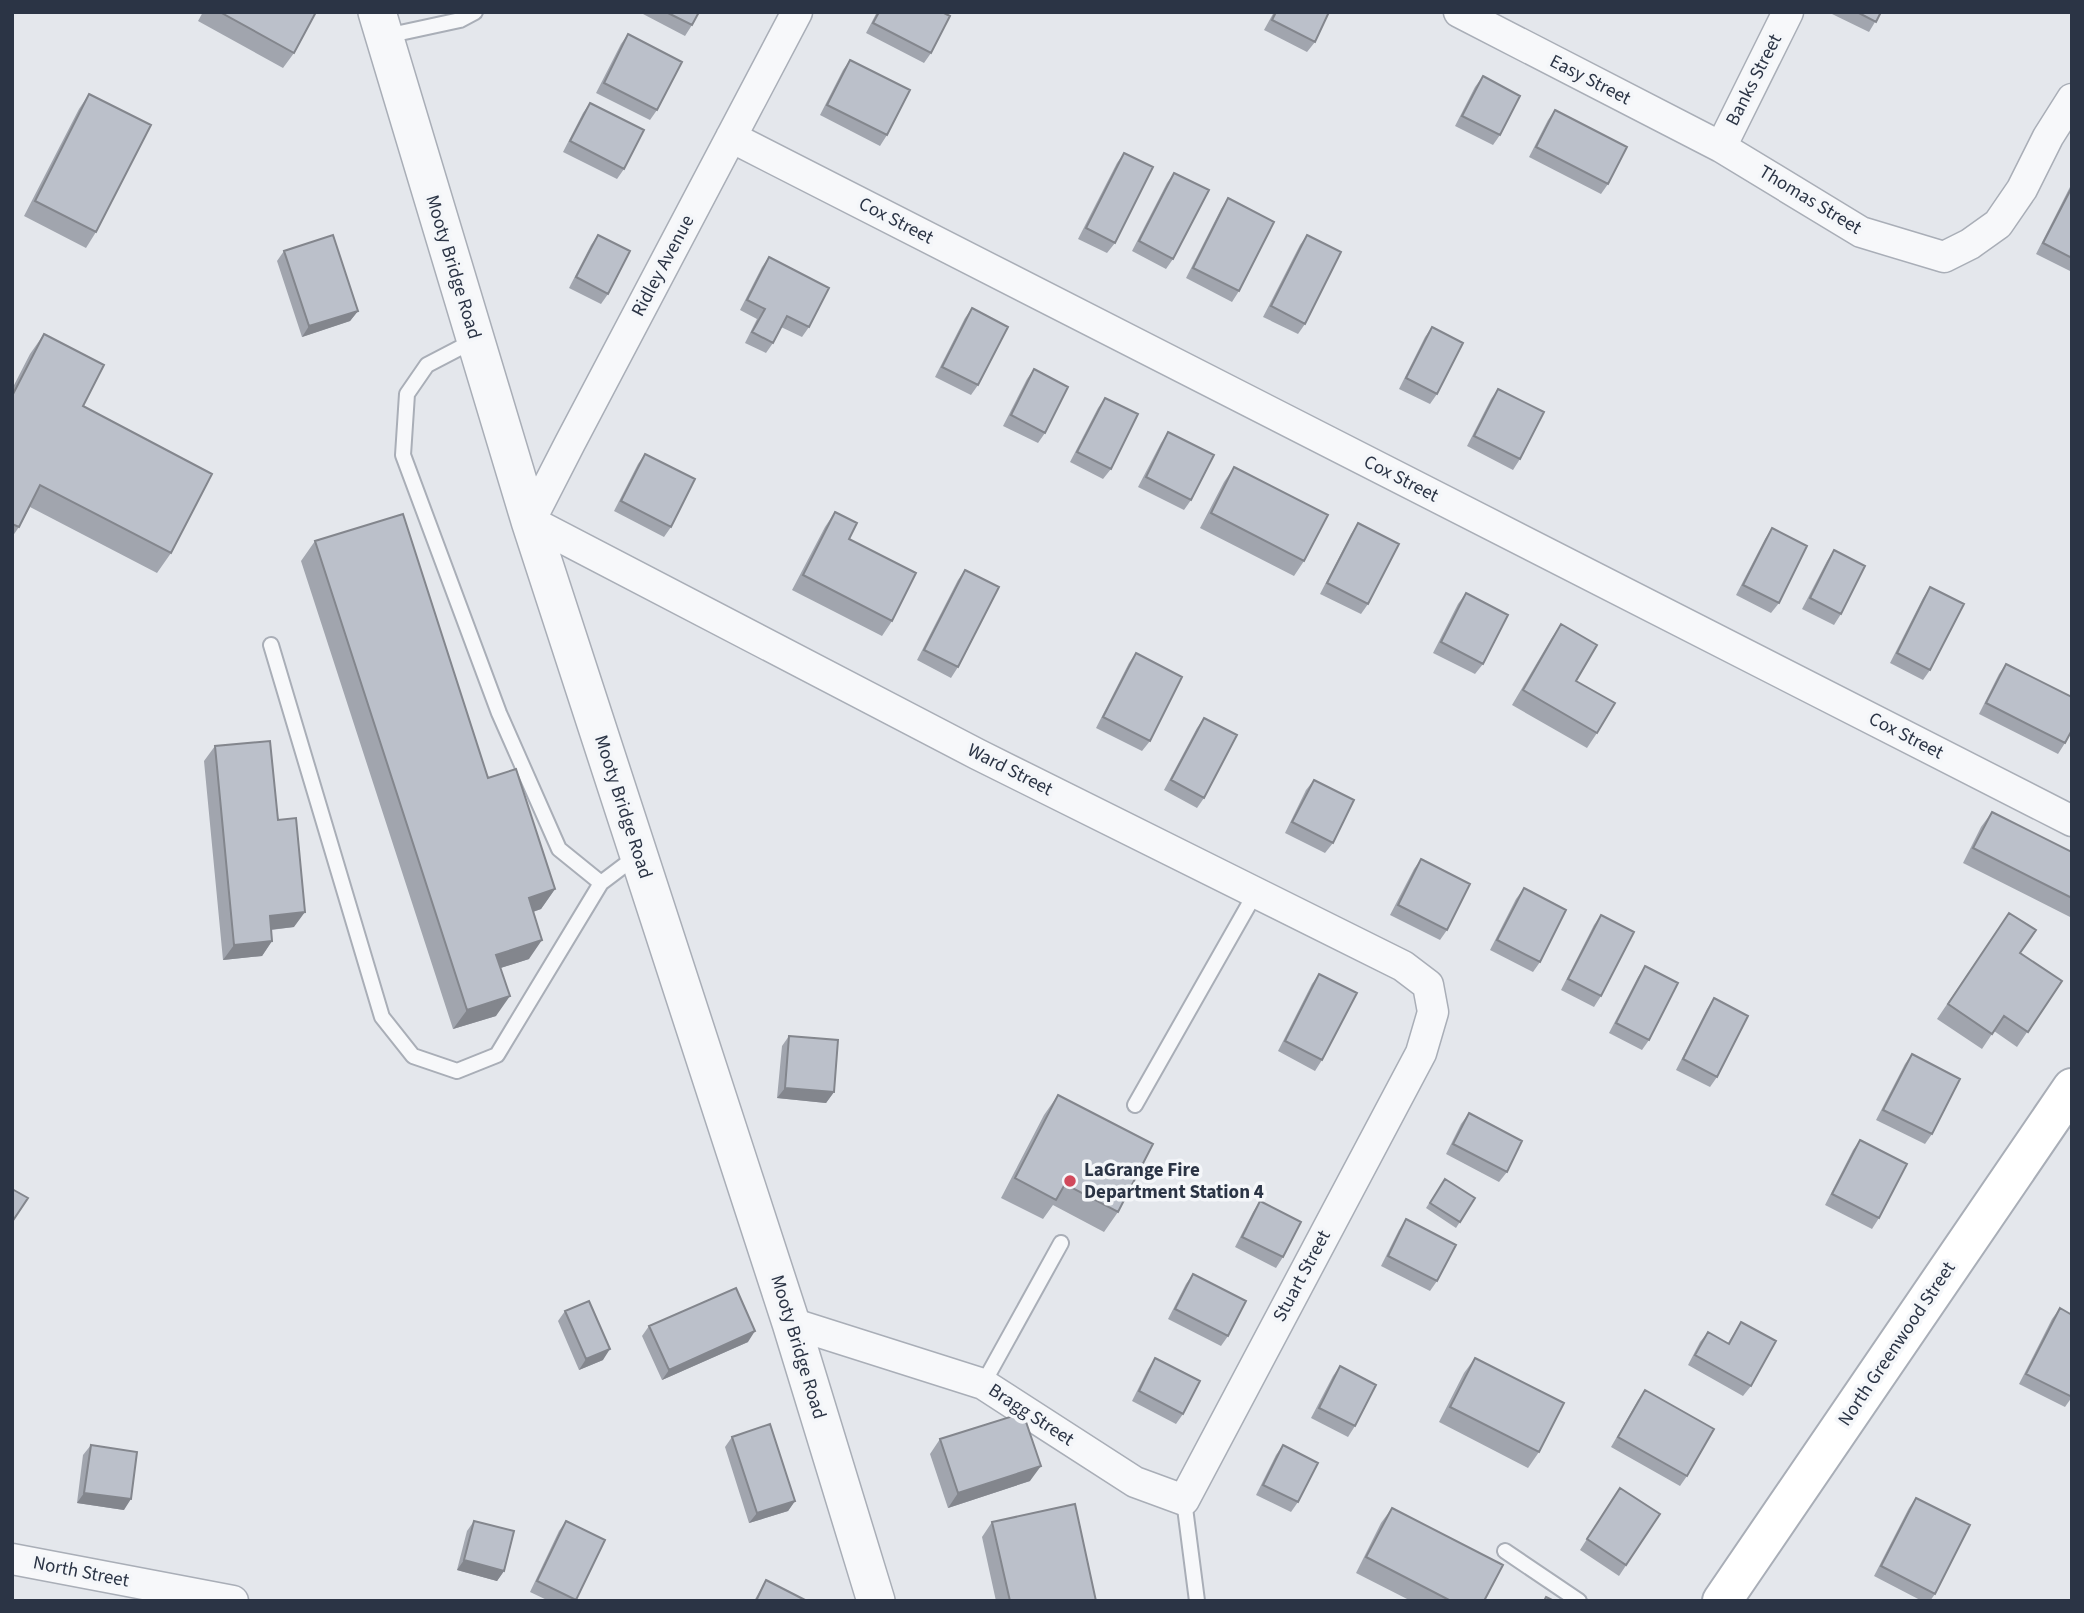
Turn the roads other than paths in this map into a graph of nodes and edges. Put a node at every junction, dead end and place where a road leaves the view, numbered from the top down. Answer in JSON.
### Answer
{"nodes":[{"id":1,"x":475,"y":12,"type":"edge"},
{"id":2,"x":797,"y":12,"type":"edge"},
{"id":3,"x":1460,"y":12,"type":"edge"},
{"id":4,"x":1788,"y":12,"type":"edge"},
{"id":5,"x":380,"y":24,"type":"edge"},
{"id":6,"x":2072,"y":99,"type":"edge"},
{"id":7,"x":731,"y":137,"type":"junction"},
{"id":8,"x":1721,"y":147,"type":"junction"},
{"id":9,"x":475,"y":340,"type":"junction"},
{"id":10,"x":530,"y":521,"type":"junction"},
{"id":11,"x":271,"y":645,"type":"dead end"},
{"id":12,"x":2072,"y":821,"type":"edge"},
{"id":13,"x":639,"y":854,"type":"junction"},
{"id":14,"x":601,"y":883,"type":"junction"},
{"id":15,"x":1256,"y":892,"type":"junction"},
{"id":16,"x":1421,"y":1052,"type":"joint"},
{"id":17,"x":2072,"y":1088,"type":"edge"},
{"id":18,"x":1135,"y":1105,"type":"dead end"},
{"id":19,"x":1061,"y":1243,"type":"dead end"},
{"id":20,"x":791,"y":1323,"type":"junction"},
{"id":21,"x":983,"y":1384,"type":"junction"},
{"id":22,"x":1184,"y":1500,"type":"junction"},
{"id":23,"x":1506,"y":1551,"type":"dead end"},
{"id":24,"x":12,"y":1559,"type":"edge"},
{"id":25,"x":233,"y":1601,"type":"edge"},
{"id":26,"x":876,"y":1601,"type":"edge"},
{"id":27,"x":1197,"y":1601,"type":"edge"},
{"id":28,"x":1580,"y":1601,"type":"edge"},
{"id":29,"x":1722,"y":1601,"type":"edge"}],
"edges":[{"from":1,"to":5,"type":"lane"},
{"from":2,"to":7,"type":"street","name":"Ridley Avenue"},
{"from":3,"to":8,"type":"street","name":"Easy Street"},
{"from":4,"to":8,"type":"street","name":"Banks Street"},
{"from":5,"to":9,"type":"street","name":"Mooty Bridge Road"},
{"from":6,"to":8,"type":"street","name":"Thomas Street"},
{"from":7,"to":10,"type":"street","name":"Ridley Avenue"},
{"from":7,"to":12,"type":"street","name":"Cox Street"},
{"from":9,"to":10,"type":"street","name":"Mooty Bridge Road"},
{"from":9,"to":14,"type":"lane"},
{"from":10,"to":13,"type":"street","name":"Mooty Bridge Road"},
{"from":10,"to":15,"type":"street","name":"Ward Street"},
{"from":11,"to":14,"type":"lane"},
{"from":13,"to":14,"type":"lane"},
{"from":13,"to":20,"type":"street","name":"Mooty Bridge Road"},
{"from":15,"to":16,"type":"street","name":"Ward Street"},
{"from":15,"to":18,"type":"lane"},
{"from":16,"to":22,"type":"street","name":"Stuart Street"},
{"from":17,"to":29,"type":"main road","name":"North Greenwood Street"},
{"from":19,"to":21,"type":"lane"},
{"from":20,"to":21,"type":"street","name":"Bragg Street"},
{"from":20,"to":26,"type":"street","name":"Mooty Bridge Road"},
{"from":21,"to":22,"type":"street","name":"Bragg Street"},
{"from":22,"to":27,"type":"lane"},
{"from":23,"to":28,"type":"lane"},
{"from":24,"to":25,"type":"street","name":"North Street"}]}
